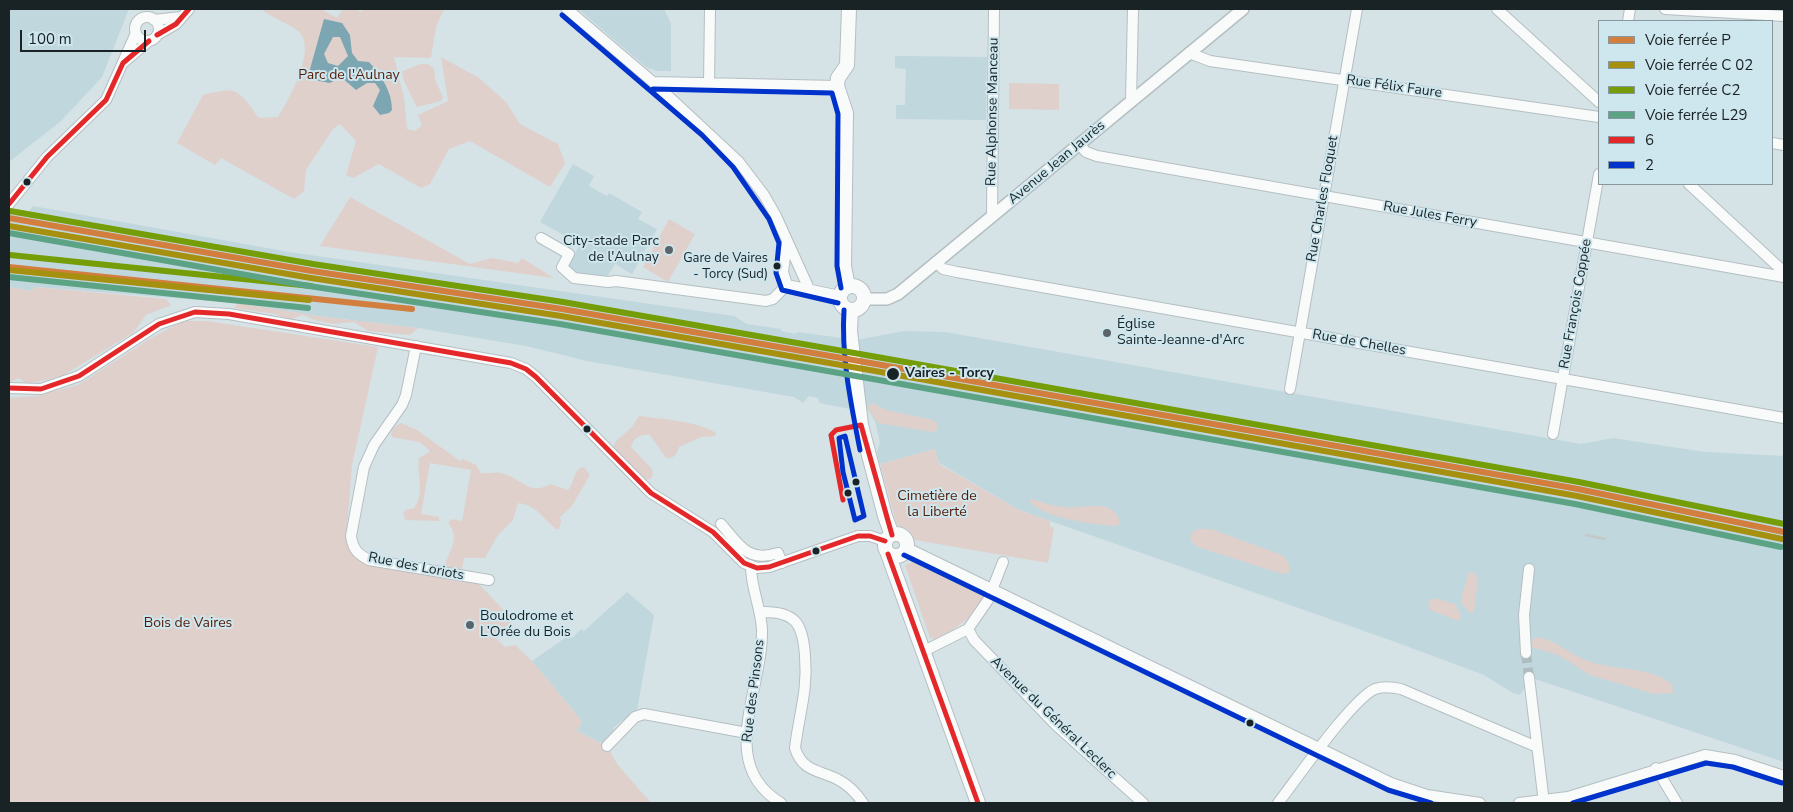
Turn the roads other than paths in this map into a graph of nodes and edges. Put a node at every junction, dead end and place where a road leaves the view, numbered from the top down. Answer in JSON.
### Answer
{"nodes":[{"id":1,"x":189,"y":9,"type":"edge"},
{"id":2,"x":567,"y":9,"type":"edge"},
{"id":3,"x":710,"y":9,"type":"edge"},
{"id":4,"x":849,"y":9,"type":"edge"},
{"id":5,"x":994,"y":9,"type":"edge"},
{"id":6,"x":1133,"y":9,"type":"edge"},
{"id":7,"x":1243,"y":9,"type":"edge"},
{"id":8,"x":1357,"y":9,"type":"edge"},
{"id":9,"x":1497,"y":9,"type":"edge"},
{"id":10,"x":1666,"y":9,"type":"edge"},
{"id":11,"x":1784,"y":16,"type":"edge"},
{"id":12,"x":181,"y":17,"type":"junction"},
{"id":13,"x":154,"y":20,"type":"junction"},
{"id":14,"x":136,"y":33,"type":"junction"},
{"id":15,"x":153,"y":38,"type":"junction"},
{"id":16,"x":1189,"y":53,"type":"junction"},
{"id":17,"x":124,"y":63,"type":"junction"},
{"id":18,"x":1345,"y":80,"type":"junction"},
{"id":19,"x":653,"y":82,"type":"junction"},
{"id":20,"x":690,"y":84,"type":"junction"},
{"id":21,"x":709,"y":84,"type":"junction"},
{"id":22,"x":837,"y":86,"type":"junction"},
{"id":23,"x":1131,"y":100,"type":"junction"},
{"id":24,"x":1598,"y":101,"type":"edge"},
{"id":25,"x":677,"y":104,"type":"junction"},
{"id":26,"x":1598,"y":117,"type":"edge"},
{"id":27,"x":1079,"y":144,"type":"junction"},
{"id":28,"x":1598,"y":180,"type":"edge"},
{"id":29,"x":1690,"y":185,"type":"edge"},
{"id":30,"x":1324,"y":196,"type":"junction"},
{"id":31,"x":9,"y":204,"type":"edge"},
{"id":32,"x":992,"y":216,"type":"junction"},
{"id":33,"x":541,"y":238,"type":"dead end"},
{"id":34,"x":787,"y":242,"type":"junction"},
{"id":35,"x":1587,"y":242,"type":"junction"},
{"id":36,"x":936,"y":262,"type":"junction"},
{"id":37,"x":1784,"y":272,"type":"edge"},
{"id":38,"x":1784,"y":277,"type":"edge"},
{"id":39,"x":787,"y":285,"type":"junction"},
{"id":40,"x":810,"y":291,"type":"junction"},
{"id":41,"x":844,"y":292,"type":"junction"},
{"id":42,"x":864,"y":299,"type":"junction"},
{"id":43,"x":851,"y":310,"type":"junction"},
{"id":44,"x":1300,"y":332,"type":"junction"},
{"id":45,"x":416,"y":346,"type":"junction"},
{"id":46,"x":1563,"y":379,"type":"junction"},
{"id":47,"x":9,"y":388,"type":"edge"},
{"id":48,"x":1290,"y":389,"type":"dead end"},
{"id":49,"x":1784,"y":418,"type":"edge"},
{"id":50,"x":1553,"y":434,"type":"dead end"},
{"id":51,"x":721,"y":524,"type":"dead end"},
{"id":52,"x":895,"y":547,"type":"junction"},
{"id":53,"x":780,"y":558,"type":"junction"},
{"id":54,"x":1003,"y":562,"type":"dead end"},
{"id":55,"x":751,"y":566,"type":"junction"},
{"id":56,"x":1529,"y":570,"type":"dead end"},
{"id":57,"x":489,"y":580,"type":"dead end"},
{"id":58,"x":993,"y":590,"type":"junction"},
{"id":59,"x":761,"y":612,"type":"junction"},
{"id":60,"x":968,"y":629,"type":"junction"},
{"id":61,"x":924,"y":651,"type":"junction"},
{"id":62,"x":1526,"y":653,"type":"tunnel mouth"},
{"id":63,"x":1529,"y":677,"type":"tunnel mouth"},
{"id":64,"x":747,"y":733,"type":"junction"},
{"id":65,"x":607,"y":746,"type":"dead end"},
{"id":66,"x":1537,"y":747,"type":"junction"},
{"id":67,"x":1319,"y":749,"type":"junction"},
{"id":68,"x":1656,"y":768,"type":"junction"},
{"id":69,"x":1784,"y":776,"type":"edge"},
{"id":70,"x":1426,"y":799,"type":"edge"},
{"id":71,"x":1544,"y":802,"type":"edge"},
{"id":72,"x":781,"y":803,"type":"edge"},
{"id":73,"x":863,"y":803,"type":"edge"},
{"id":74,"x":978,"y":803,"type":"edge"},
{"id":75,"x":1144,"y":803,"type":"edge"},
{"id":76,"x":1278,"y":803,"type":"edge"},
{"id":77,"x":1480,"y":803,"type":"edge"},
{"id":78,"x":1519,"y":803,"type":"edge"},
{"id":79,"x":1677,"y":803,"type":"edge"}],
"edges":[{"from":1,"to":12,"type":"street"},
{"from":2,"to":19,"type":"street"},
{"from":3,"to":21,"type":"street"},
{"from":4,"to":22,"type":"main road"},
{"from":5,"to":32,"type":"street","name":"Rue Alphonse Manceau"},
{"from":6,"to":23,"type":"street"},
{"from":7,"to":16,"type":"street","name":"Avenue Jean Jaurès"},
{"from":8,"to":18,"type":"street","name":"Rue Charles Floquet"},
{"from":9,"to":24,"type":"street"},
{"from":10,"to":11,"type":"street"},
{"from":12,"to":13,"type":"street"},
{"from":12,"to":15,"type":"street"},
{"from":13,"to":14,"type":"street"},
{"from":13,"to":15,"type":"street"},
{"from":14,"to":15,"type":"street"},
{"from":14,"to":17,"type":"street"},
{"from":15,"to":17,"type":"street"},
{"from":16,"to":18,"type":"street","name":"Rue Félix Faure"},
{"from":16,"to":23,"type":"street","name":"Avenue Jean Jaurès"},
{"from":17,"to":31,"type":"street"},
{"from":18,"to":26,"type":"street","name":"Rue Félix Faure"},
{"from":18,"to":30,"type":"street","name":"Rue Charles Floquet"},
{"from":19,"to":20,"type":"street"},
{"from":19,"to":25,"type":"street"},
{"from":20,"to":21,"type":"street"},
{"from":20,"to":25,"type":"street"},
{"from":21,"to":22,"type":"street"},
{"from":22,"to":41,"type":"main road"},
{"from":23,"to":27,"type":"street","name":"Avenue Jean Jaurès"},
{"from":25,"to":34,"type":"street"},
{"from":27,"to":30,"type":"street","name":"Rue Jules Ferry"},
{"from":27,"to":32,"type":"street","name":"Avenue Jean Jaurès"},
{"from":28,"to":35,"type":"street","name":"Rue François Coppée"},
{"from":29,"to":37,"type":"street"},
{"from":30,"to":35,"type":"street","name":"Rue Jules Ferry"},
{"from":30,"to":44,"type":"street","name":"Rue Charles Floquet"},
{"from":32,"to":36,"type":"street","name":"Avenue Jean Jaurès"},
{"from":33,"to":39,"type":"street"},
{"from":34,"to":39,"type":"street"},
{"from":34,"to":40,"type":"street"},
{"from":35,"to":38,"type":"street","name":"Rue Jules Ferry"},
{"from":35,"to":46,"type":"street","name":"Rue François Coppée"},
{"from":36,"to":42,"type":"street","name":"Avenue Jean Jaurès"},
{"from":36,"to":44,"type":"street","name":"Rue de Chelles"},
{"from":39,"to":40,"type":"street"},
{"from":40,"to":41,"type":"street"},
{"from":41,"to":42,"type":"main road"},
{"from":41,"to":43,"type":"main road"},
{"from":42,"to":43,"type":"main road"},
{"from":43,"to":52,"type":"main road"},
{"from":44,"to":46,"type":"street","name":"Rue de Chelles"},
{"from":44,"to":48,"type":"street","name":"Rue Charles Floquet"},
{"from":45,"to":47,"type":"street"},
{"from":45,"to":55,"type":"street"},
{"from":45,"to":57,"type":"street","name":"Rue des Loriots"},
{"from":46,"to":49,"type":"street","name":"Rue de Chelles"},
{"from":46,"to":50,"type":"street","name":"Rue François Coppée"},
{"from":51,"to":53,"type":"street"},
{"from":52,"to":53,"type":"street"},
{"from":52,"to":58,"type":"street"},
{"from":52,"to":61,"type":"main road"},
{"from":53,"to":55,"type":"street"},
{"from":54,"to":58,"type":"street"},
{"from":55,"to":59,"type":"street","name":"Rue des Pinsons"},
{"from":56,"to":62,"type":"street"},
{"from":58,"to":60,"type":"street"},
{"from":58,"to":67,"type":"street"},
{"from":59,"to":64,"type":"street","name":"Rue des Pinsons"},
{"from":59,"to":73,"type":"street"},
{"from":60,"to":61,"type":"street"},
{"from":60,"to":75,"type":"street","name":"Avenue du Général Leclerc"},
{"from":61,"to":74,"type":"main road"},
{"from":63,"to":66,"type":"street"},
{"from":64,"to":65,"type":"street"},
{"from":64,"to":72,"type":"street","name":"Rue des Pinsons"},
{"from":66,"to":67,"type":"street"},
{"from":66,"to":71,"type":"street"},
{"from":67,"to":70,"type":"street"},
{"from":67,"to":76,"type":"street"},
{"from":68,"to":69,"type":"street"},
{"from":68,"to":71,"type":"street"},
{"from":68,"to":79,"type":"street"},
{"from":70,"to":77,"type":"street"},
{"from":71,"to":78,"type":"street"}]}
